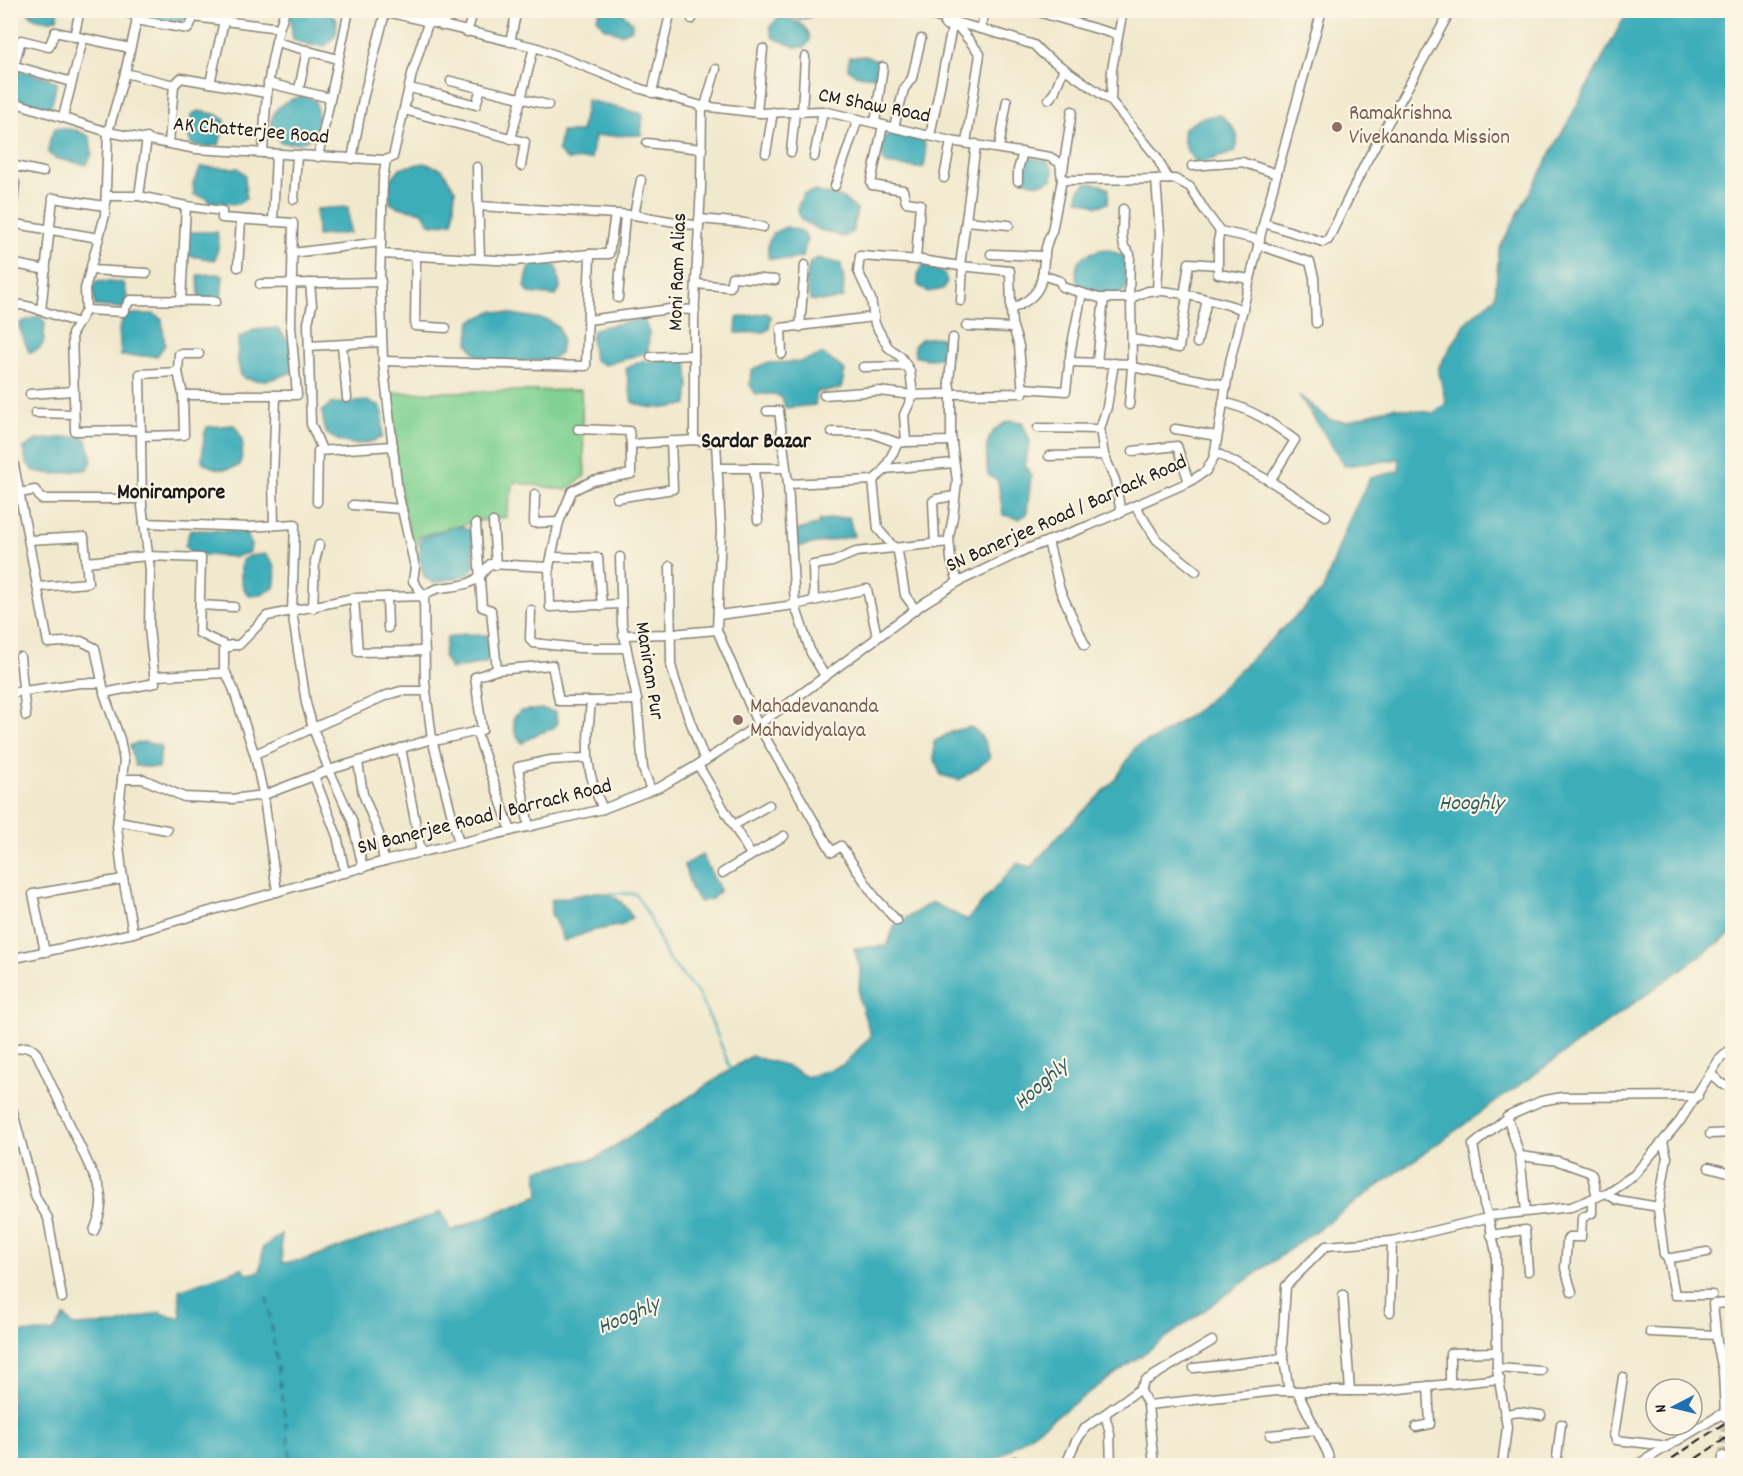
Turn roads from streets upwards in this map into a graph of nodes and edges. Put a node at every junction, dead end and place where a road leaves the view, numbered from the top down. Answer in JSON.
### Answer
{"nodes":[{"id":1,"x":14,"y":10,"type":"edge"},
{"id":2,"x":80,"y":10,"type":"edge"},
{"id":3,"x":110,"y":10,"type":"edge"},
{"id":4,"x":285,"y":10,"type":"edge"},
{"id":5,"x":349,"y":10,"type":"edge"},
{"id":6,"x":448,"y":10,"type":"edge"},
{"id":7,"x":474,"y":10,"type":"edge"},
{"id":8,"x":517,"y":10,"type":"edge"},
{"id":9,"x":671,"y":10,"type":"edge"},
{"id":10,"x":910,"y":10,"type":"edge"},
{"id":11,"x":948,"y":10,"type":"edge"},
{"id":12,"x":986,"y":10,"type":"edge"},
{"id":13,"x":1123,"y":10,"type":"edge"},
{"id":14,"x":1322,"y":10,"type":"edge"},
{"id":15,"x":1451,"y":10,"type":"edge"},
{"id":16,"x":1033,"y":11,"type":"edge"},
{"id":17,"x":382,"y":12,"type":"edge"},
{"id":18,"x":401,"y":13,"type":"edge"},
{"id":19,"x":10,"y":18,"type":"edge"},
{"id":20,"x":136,"y":20,"type":"junction"},
{"id":21,"x":224,"y":21,"type":"junction"},
{"id":22,"x":428,"y":23,"type":"junction"},
{"id":23,"x":949,"y":24,"type":"junction"},
{"id":24,"x":442,"y":26,"type":"junction"},
{"id":25,"x":279,"y":28,"type":"junction"},
{"id":26,"x":980,"y":29,"type":"junction"},
{"id":27,"x":467,"y":32,"type":"junction"},
{"id":28,"x":1118,"y":34,"type":"junction"},
{"id":29,"x":78,"y":38,"type":"junction"},
{"id":30,"x":921,"y":39,"type":"dead end"},
{"id":31,"x":276,"y":42,"type":"junction"},
{"id":32,"x":510,"y":42,"type":"junction"},
{"id":33,"x":534,"y":47,"type":"junction"},
{"id":34,"x":130,"y":48,"type":"junction"},
{"id":35,"x":307,"y":50,"type":"junction"},
{"id":36,"x":763,"y":50,"type":"dead end"},
{"id":37,"x":805,"y":57,"type":"dead end"},
{"id":38,"x":338,"y":58,"type":"junction"},
{"id":39,"x":15,"y":66,"type":"junction"},
{"id":40,"x":883,"y":66,"type":"dead end"},
{"id":41,"x":1064,"y":68,"type":"junction"},
{"id":42,"x":716,"y":69,"type":"dead end"},
{"id":43,"x":125,"y":73,"type":"junction"},
{"id":44,"x":10,"y":81,"type":"edge"},
{"id":45,"x":451,"y":81,"type":"dead end"},
{"id":46,"x":72,"y":82,"type":"junction"},
{"id":47,"x":210,"y":83,"type":"junction"},
{"id":48,"x":267,"y":83,"type":"junction"},
{"id":49,"x":174,"y":85,"type":"junction"},
{"id":50,"x":409,"y":88,"type":"junction"},
{"id":51,"x":481,"y":88,"type":"junction"},
{"id":52,"x":299,"y":89,"type":"junction"},
{"id":53,"x":266,"y":93,"type":"junction"},
{"id":54,"x":652,"y":93,"type":"junction"},
{"id":55,"x":330,"y":98,"type":"junction"},
{"id":56,"x":522,"y":99,"type":"junction"},
{"id":57,"x":1049,"y":99,"type":"dead end"},
{"id":58,"x":1007,"y":100,"type":"dead end"},
{"id":59,"x":10,"y":101,"type":"edge"},
{"id":60,"x":1111,"y":101,"type":"junction"},
{"id":61,"x":548,"y":105,"type":"dead end"},
{"id":62,"x":704,"y":106,"type":"junction"},
{"id":63,"x":404,"y":110,"type":"junction"},
{"id":64,"x":823,"y":111,"type":"junction"},
{"id":65,"x":1072,"y":111,"type":"dead end"},
{"id":66,"x":757,"y":112,"type":"junction"},
{"id":67,"x":772,"y":112,"type":"junction"},
{"id":68,"x":798,"y":112,"type":"junction"},
{"id":69,"x":63,"y":117,"type":"junction"},
{"id":70,"x":858,"y":119,"type":"junction"},
{"id":71,"x":879,"y":124,"type":"junction"},
{"id":72,"x":894,"y":127,"type":"junction"},
{"id":73,"x":108,"y":132,"type":"junction"},
{"id":74,"x":930,"y":136,"type":"junction"},
{"id":75,"x":147,"y":138,"type":"junction"},
{"id":76,"x":511,"y":139,"type":"junction"},
{"id":77,"x":951,"y":141,"type":"junction"},
{"id":78,"x":169,"y":143,"type":"junction"},
{"id":79,"x":647,"y":143,"type":"dead end"},
{"id":80,"x":966,"y":143,"type":"junction"},
{"id":81,"x":976,"y":144,"type":"junction"},
{"id":82,"x":999,"y":148,"type":"junction"},
{"id":83,"x":702,"y":149,"type":"junction"},
{"id":84,"x":791,"y":152,"type":"dead end"},
{"id":85,"x":1023,"y":152,"type":"junction"},
{"id":86,"x":263,"y":153,"type":"junction"},
{"id":87,"x":766,"y":153,"type":"dead end"},
{"id":88,"x":276,"y":154,"type":"junction"},
{"id":89,"x":297,"y":156,"type":"junction"},
{"id":90,"x":318,"y":157,"type":"junction"},
{"id":91,"x":814,"y":157,"type":"dead end"},
{"id":92,"x":352,"y":159,"type":"junction"},
{"id":93,"x":386,"y":160,"type":"junction"},
{"id":94,"x":10,"y":165,"type":"edge"},
{"id":95,"x":521,"y":166,"type":"dead end"},
{"id":96,"x":1192,"y":166,"type":"dead end"},
{"id":97,"x":477,"y":167,"type":"dead end"},
{"id":98,"x":43,"y":172,"type":"dead end"},
{"id":99,"x":1277,"y":174,"type":"junction"},
{"id":100,"x":944,"y":178,"type":"dead end"},
{"id":101,"x":1062,"y":178,"type":"junction"},
{"id":102,"x":1156,"y":179,"type":"junction"},
{"id":103,"x":1168,"y":179,"type":"junction"},
{"id":104,"x":641,"y":180,"type":"dead end"},
{"id":105,"x":1018,"y":181,"type":"dead end"},
{"id":106,"x":15,"y":183,"type":"dead end"},
{"id":107,"x":835,"y":186,"type":"dead end"},
{"id":108,"x":106,"y":196,"type":"junction"},
{"id":109,"x":139,"y":196,"type":"junction"},
{"id":110,"x":294,"y":199,"type":"dead end"},
{"id":111,"x":105,"y":206,"type":"junction"},
{"id":112,"x":186,"y":206,"type":"junction"},
{"id":113,"x":478,"y":206,"type":"junction"},
{"id":114,"x":1123,"y":209,"type":"dead end"},
{"id":115,"x":615,"y":214,"type":"junction"},
{"id":116,"x":630,"y":215,"type":"junction"},
{"id":117,"x":241,"y":220,"type":"junction"},
{"id":118,"x":966,"y":221,"type":"junction"},
{"id":119,"x":273,"y":222,"type":"junction"},
{"id":120,"x":1264,"y":222,"type":"junction"},
{"id":121,"x":11,"y":223,"type":"edge"},
{"id":122,"x":699,"y":223,"type":"junction"},
{"id":123,"x":1009,"y":225,"type":"dead end"},
{"id":124,"x":763,"y":227,"type":"dead end"},
{"id":125,"x":50,"y":231,"type":"junction"},
{"id":126,"x":1220,"y":231,"type":"junction"},
{"id":127,"x":99,"y":238,"type":"junction"},
{"id":128,"x":381,"y":242,"type":"junction"},
{"id":129,"x":1259,"y":242,"type":"junction"},
{"id":130,"x":292,"y":253,"type":"junction"},
{"id":131,"x":381,"y":254,"type":"junction"},
{"id":132,"x":590,"y":254,"type":"junction"},
{"id":133,"x":991,"y":254,"type":"dead end"},
{"id":134,"x":416,"y":255,"type":"junction"},
{"id":135,"x":1045,"y":256,"type":"junction"},
{"id":136,"x":480,"y":259,"type":"junction"},
{"id":137,"x":916,"y":260,"type":"junction"},
{"id":138,"x":10,"y":263,"type":"edge"},
{"id":139,"x":805,"y":265,"type":"dead end"},
{"id":140,"x":1218,"y":265,"type":"junction"},
{"id":141,"x":962,"y":266,"type":"junction"},
{"id":142,"x":238,"y":267,"type":"dead end"},
{"id":143,"x":46,"y":270,"type":"junction"},
{"id":144,"x":90,"y":270,"type":"junction"},
{"id":145,"x":147,"y":273,"type":"dead end"},
{"id":146,"x":1042,"y":275,"type":"junction"},
{"id":147,"x":1250,"y":279,"type":"junction"},
{"id":148,"x":775,"y":280,"type":"dead end"},
{"id":149,"x":381,"y":282,"type":"junction"},
{"id":150,"x":310,"y":283,"type":"junction"},
{"id":151,"x":260,"y":284,"type":"dead end"},
{"id":152,"x":291,"y":284,"type":"junction"},
{"id":153,"x":696,"y":284,"type":"junction"},
{"id":154,"x":1157,"y":292,"type":"junction"},
{"id":155,"x":1082,"y":293,"type":"junction"},
{"id":156,"x":1185,"y":296,"type":"junction"},
{"id":157,"x":618,"y":298,"type":"dead end"},
{"id":158,"x":1104,"y":298,"type":"junction"},
{"id":159,"x":1130,"y":298,"type":"junction"},
{"id":160,"x":1207,"y":300,"type":"junction"},
{"id":161,"x":181,"y":301,"type":"junction"},
{"id":162,"x":216,"y":301,"type":"dead end"},
{"id":163,"x":961,"y":301,"type":"dead end"},
{"id":164,"x":10,"y":303,"type":"edge"},
{"id":165,"x":1011,"y":309,"type":"junction"},
{"id":166,"x":86,"y":310,"type":"junction"},
{"id":167,"x":695,"y":310,"type":"junction"},
{"id":168,"x":1243,"y":310,"type":"junction"},
{"id":169,"x":41,"y":311,"type":"junction"},
{"id":170,"x":874,"y":317,"type":"junction"},
{"id":171,"x":588,"y":320,"type":"junction"},
{"id":172,"x":78,"y":323,"type":"junction"},
{"id":173,"x":1316,"y":323,"type":"dead end"},
{"id":174,"x":966,"y":326,"type":"dead end"},
{"id":175,"x":800,"y":327,"type":"junction"},
{"id":176,"x":446,"y":328,"type":"dead end"},
{"id":177,"x":1013,"y":328,"type":"junction"},
{"id":178,"x":953,"y":338,"type":"dead end"},
{"id":179,"x":1132,"y":339,"type":"junction"},
{"id":180,"x":382,"y":342,"type":"junction"},
{"id":181,"x":1197,"y":343,"type":"dead end"},
{"id":182,"x":342,"y":345,"type":"junction"},
{"id":183,"x":309,"y":346,"type":"junction"},
{"id":184,"x":199,"y":354,"type":"dead end"},
{"id":185,"x":782,"y":354,"type":"dead end"},
{"id":186,"x":694,"y":355,"type":"junction"},
{"id":187,"x":651,"y":357,"type":"dead end"},
{"id":188,"x":383,"y":361,"type":"junction"},
{"id":189,"x":1069,"y":362,"type":"junction"},
{"id":190,"x":1097,"y":362,"type":"junction"},
{"id":191,"x":1114,"y":363,"type":"junction"},
{"id":192,"x":1132,"y":365,"type":"junction"},
{"id":193,"x":907,"y":366,"type":"junction"},
{"id":194,"x":863,"y":368,"type":"dead end"},
{"id":195,"x":178,"y":372,"type":"junction"},
{"id":196,"x":1226,"y":385,"type":"junction"},
{"id":197,"x":1022,"y":388,"type":"junction"},
{"id":198,"x":73,"y":391,"type":"junction"},
{"id":199,"x":30,"y":394,"type":"dead end"},
{"id":200,"x":951,"y":394,"type":"junction"},
{"id":201,"x":183,"y":395,"type":"junction"},
{"id":202,"x":824,"y":395,"type":"dead end"},
{"id":203,"x":913,"y":395,"type":"junction"},
{"id":204,"x":276,"y":396,"type":"junction"},
{"id":205,"x":347,"y":398,"type":"dead end"},
{"id":206,"x":1223,"y":402,"type":"junction"},
{"id":207,"x":1129,"y":405,"type":"dead end"},
{"id":208,"x":767,"y":411,"type":"dead end"},
{"id":209,"x":35,"y":413,"type":"dead end"},
{"id":210,"x":74,"y":414,"type":"junction"},
{"id":211,"x":1038,"y":428,"type":"dead end"},
{"id":212,"x":578,"y":429,"type":"dead end"},
{"id":213,"x":1100,"y":429,"type":"junction"},
{"id":214,"x":1175,"y":429,"type":"dead end"},
{"id":215,"x":832,"y":432,"type":"dead end"},
{"id":216,"x":141,"y":433,"type":"junction"},
{"id":217,"x":1217,"y":436,"type":"junction"},
{"id":218,"x":694,"y":440,"type":"junction"},
{"id":219,"x":671,"y":441,"type":"junction"},
{"id":220,"x":952,"y":441,"type":"junction"},
{"id":221,"x":902,"y":442,"type":"junction"},
{"id":222,"x":10,"y":444,"type":"edge"},
{"id":223,"x":631,"y":444,"type":"junction"},
{"id":224,"x":393,"y":446,"type":"junction"},
{"id":225,"x":322,"y":450,"type":"junction"},
{"id":226,"x":1133,"y":451,"type":"dead end"},
{"id":227,"x":1215,"y":452,"type":"junction"},
{"id":228,"x":1104,"y":455,"type":"junction"},
{"id":229,"x":1049,"y":456,"type":"dead end"},
{"id":230,"x":954,"y":463,"type":"junction"},
{"id":231,"x":717,"y":468,"type":"junction"},
{"id":232,"x":754,"y":468,"type":"junction"},
{"id":233,"x":785,"y":468,"type":"junction"},
{"id":234,"x":884,"y":469,"type":"junction"},
{"id":235,"x":873,"y":480,"type":"junction"},
{"id":236,"x":1270,"y":481,"type":"junction"},
{"id":237,"x":1189,"y":482,"type":"junction"},
{"id":238,"x":788,"y":484,"type":"junction"},
{"id":239,"x":20,"y":493,"type":"junction"},
{"id":240,"x":535,"y":494,"type":"dead end"},
{"id":241,"x":955,"y":496,"type":"junction"},
{"id":242,"x":617,"y":498,"type":"dead end"},
{"id":243,"x":142,"y":499,"type":"junction"},
{"id":244,"x":317,"y":502,"type":"dead end"},
{"id":245,"x":353,"y":505,"type":"dead end"},
{"id":246,"x":1136,"y":507,"type":"junction"},
{"id":247,"x":402,"y":509,"type":"junction"},
{"id":248,"x":1121,"y":513,"type":"junction"},
{"id":249,"x":1326,"y":516,"type":"dead end"},
{"id":250,"x":758,"y":520,"type":"dead end"},
{"id":251,"x":492,"y":522,"type":"dead end"},
{"id":252,"x":559,"y":522,"type":"junction"},
{"id":253,"x":144,"y":523,"type":"junction"},
{"id":254,"x":476,"y":524,"type":"dead end"},
{"id":255,"x":274,"y":525,"type":"junction"},
{"id":256,"x":29,"y":540,"type":"junction"},
{"id":257,"x":1048,"y":541,"type":"junction"},
{"id":258,"x":949,"y":542,"type":"junction"},
{"id":259,"x":935,"y":544,"type":"junction"},
{"id":260,"x":319,"y":545,"type":"dead end"},
{"id":261,"x":894,"y":548,"type":"junction"},
{"id":262,"x":148,"y":556,"type":"junction"},
{"id":263,"x":552,"y":557,"type":"junction"},
{"id":264,"x":620,"y":557,"type":"dead end"},
{"id":265,"x":86,"y":562,"type":"junction"},
{"id":266,"x":496,"y":564,"type":"junction"},
{"id":267,"x":670,"y":566,"type":"dead end"},
{"id":268,"x":549,"y":567,"type":"junction"},
{"id":269,"x":1197,"y":571,"type":"dead end"},
{"id":270,"x":481,"y":574,"type":"junction"},
{"id":271,"x":958,"y":582,"type":"junction"},
{"id":272,"x":38,"y":587,"type":"junction"},
{"id":273,"x":424,"y":596,"type":"junction"},
{"id":274,"x":387,"y":597,"type":"junction"},
{"id":275,"x":354,"y":598,"type":"junction"},
{"id":276,"x":814,"y":601,"type":"junction"},
{"id":277,"x":620,"y":604,"type":"junction"},
{"id":278,"x":200,"y":605,"type":"junction"},
{"id":279,"x":795,"y":605,"type":"junction"},
{"id":280,"x":602,"y":606,"type":"junction"},
{"id":281,"x":234,"y":607,"type":"dead end"},
{"id":282,"x":313,"y":608,"type":"junction"},
{"id":283,"x":915,"y":609,"type":"junction"},
{"id":284,"x":531,"y":610,"type":"dead end"},
{"id":285,"x":292,"y":611,"type":"junction"},
{"id":286,"x":718,"y":615,"type":"junction"},
{"id":287,"x":388,"y":628,"type":"dead end"},
{"id":288,"x":717,"y":630,"type":"junction"},
{"id":289,"x":671,"y":634,"type":"junction"},
{"id":290,"x":623,"y":635,"type":"junction"},
{"id":291,"x":878,"y":637,"type":"junction"},
{"id":292,"x":1085,"y":645,"type":"dead end"},
{"id":293,"x":229,"y":646,"type":"junction"},
{"id":294,"x":625,"y":648,"type":"junction"},
{"id":295,"x":425,"y":651,"type":"junction"},
{"id":296,"x":20,"y":657,"type":"dead end"},
{"id":297,"x":497,"y":670,"type":"junction"},
{"id":298,"x":226,"y":673,"type":"junction"},
{"id":299,"x":155,"y":676,"type":"junction"},
{"id":300,"x":825,"y":676,"type":"junction"},
{"id":301,"x":102,"y":683,"type":"junction"},
{"id":302,"x":426,"y":691,"type":"junction"},
{"id":303,"x":25,"y":692,"type":"junction"},
{"id":304,"x":10,"y":693,"type":"edge"},
{"id":305,"x":104,"y":693,"type":"junction"},
{"id":306,"x":637,"y":700,"type":"junction"},
{"id":307,"x":591,"y":701,"type":"junction"},
{"id":308,"x":26,"y":716,"type":"dead end"},
{"id":309,"x":758,"y":725,"type":"junction"},
{"id":310,"x":313,"y":728,"type":"junction"},
{"id":311,"x":476,"y":731,"type":"junction"},
{"id":312,"x":432,"y":739,"type":"junction"},
{"id":313,"x":401,"y":748,"type":"junction"},
{"id":314,"x":255,"y":754,"type":"junction"},
{"id":315,"x":586,"y":758,"type":"junction"},
{"id":316,"x":358,"y":762,"type":"junction"},
{"id":317,"x":701,"y":763,"type":"junction"},
{"id":318,"x":329,"y":770,"type":"junction"},
{"id":319,"x":314,"y":776,"type":"junction"},
{"id":320,"x":122,"y":779,"type":"junction"},
{"id":321,"x":651,"y":790,"type":"junction"},
{"id":322,"x":264,"y":795,"type":"junction"},
{"id":323,"x":769,"y":805,"type":"dead end"},
{"id":324,"x":603,"y":809,"type":"junction"},
{"id":325,"x":118,"y":821,"type":"junction"},
{"id":326,"x":734,"y":825,"type":"junction"},
{"id":327,"x":530,"y":826,"type":"junction"},
{"id":328,"x":167,"y":830,"type":"dead end"},
{"id":329,"x":511,"y":831,"type":"junction"},
{"id":330,"x":784,"y":836,"type":"dead end"},
{"id":331,"x":459,"y":843,"type":"junction"},
{"id":332,"x":421,"y":852,"type":"junction"},
{"id":333,"x":751,"y":855,"type":"junction"},
{"id":334,"x":384,"y":861,"type":"junction"},
{"id":335,"x":363,"y":868,"type":"junction"},
{"id":336,"x":345,"y":873,"type":"junction"},
{"id":337,"x":722,"y":873,"type":"dead end"},
{"id":338,"x":123,"y":879,"type":"junction"},
{"id":339,"x":277,"y":892,"type":"junction"},
{"id":340,"x":897,"y":921,"type":"dead end"},
{"id":341,"x":133,"y":933,"type":"junction"},
{"id":342,"x":45,"y":952,"type":"junction"},
{"id":343,"x":10,"y":959,"type":"edge"},
{"id":344,"x":1732,"y":1048,"type":"edge"},
{"id":345,"x":10,"y":1051,"type":"edge"},
{"id":346,"x":1711,"y":1074,"type":"junction"},
{"id":347,"x":1732,"y":1087,"type":"edge"},
{"id":348,"x":1698,"y":1096,"type":"junction"},
{"id":349,"x":10,"y":1101,"type":"edge"},
{"id":350,"x":1507,"y":1116,"type":"junction"},
{"id":351,"x":1732,"y":1133,"type":"edge"},
{"id":352,"x":1710,"y":1134,"type":"dead end"},
{"id":353,"x":1663,"y":1142,"type":"junction"},
{"id":354,"x":1520,"y":1156,"type":"junction"},
{"id":355,"x":1709,"y":1167,"type":"dead end"},
{"id":356,"x":1732,"y":1173,"type":"edge"},
{"id":357,"x":1599,"y":1196,"type":"junction"},
{"id":358,"x":1659,"y":1207,"type":"junction"},
{"id":359,"x":1526,"y":1211,"type":"junction"},
{"id":360,"x":1487,"y":1217,"type":"junction"},
{"id":361,"x":94,"y":1231,"type":"dead end"},
{"id":362,"x":1491,"y":1235,"type":"junction"},
{"id":363,"x":1392,"y":1241,"type":"junction"},
{"id":364,"x":1707,"y":1252,"type":"dead end"},
{"id":365,"x":1668,"y":1258,"type":"junction"},
{"id":366,"x":1528,"y":1271,"type":"dead end"},
{"id":367,"x":1572,"y":1292,"type":"dead end"},
{"id":368,"x":1343,"y":1295,"type":"dead end"},
{"id":369,"x":1712,"y":1295,"type":"dead end"},
{"id":370,"x":62,"y":1299,"type":"dead end"},
{"id":371,"x":1732,"y":1303,"type":"edge"},
{"id":372,"x":1390,"y":1312,"type":"dead end"},
{"id":373,"x":1650,"y":1332,"type":"dead end"},
{"id":374,"x":1716,"y":1335,"type":"junction"},
{"id":375,"x":1212,"y":1341,"type":"dead end"},
{"id":376,"x":1497,"y":1352,"type":"junction"},
{"id":377,"x":1284,"y":1358,"type":"junction"},
{"id":378,"x":1194,"y":1368,"type":"dead end"},
{"id":379,"x":1497,"y":1368,"type":"junction"},
{"id":380,"x":1541,"y":1371,"type":"dead end"},
{"id":381,"x":1623,"y":1377,"type":"dead end"},
{"id":382,"x":1500,"y":1379,"type":"junction"},
{"id":383,"x":1450,"y":1384,"type":"junction"},
{"id":384,"x":1428,"y":1386,"type":"junction"},
{"id":385,"x":1140,"y":1389,"type":"junction"},
{"id":386,"x":1293,"y":1391,"type":"junction"},
{"id":387,"x":1350,"y":1391,"type":"junction"},
{"id":388,"x":1148,"y":1405,"type":"junction"},
{"id":389,"x":1105,"y":1414,"type":"junction"},
{"id":390,"x":1505,"y":1414,"type":"junction"},
{"id":391,"x":1541,"y":1415,"type":"dead end"},
{"id":392,"x":1561,"y":1424,"type":"dead end"},
{"id":393,"x":1416,"y":1427,"type":"dead end"},
{"id":394,"x":1317,"y":1430,"type":"junction"},
{"id":395,"x":1270,"y":1435,"type":"dead end"},
{"id":396,"x":1668,"y":1446,"type":"junction"},
{"id":397,"x":1065,"y":1466,"type":"edge"},
{"id":398,"x":1111,"y":1466,"type":"edge"},
{"id":399,"x":1154,"y":1466,"type":"edge"},
{"id":400,"x":1330,"y":1466,"type":"edge"},
{"id":401,"x":1502,"y":1466,"type":"edge"},
{"id":402,"x":1556,"y":1466,"type":"edge"},
{"id":403,"x":1635,"y":1466,"type":"edge"}],
"edges":[{"from":1,"to":19,"type":"street"},
{"from":2,"to":29,"type":"street"},
{"from":3,"to":20,"type":"street"},
{"from":4,"to":25,"type":"street"},
{"from":5,"to":38,"type":"street"},
{"from":6,"to":24,"type":"street"},
{"from":7,"to":27,"type":"street"},
{"from":8,"to":32,"type":"street"},
{"from":9,"to":54,"type":"street"},
{"from":10,"to":23,"type":"street"},
{"from":11,"to":23,"type":"street"},
{"from":12,"to":26,"type":"street"},
{"from":13,"to":28,"type":"street"},
{"from":14,"to":99,"type":"street","name":"SN Banerjee Road / Barrack Road"},
{"from":15,"to":120,"type":"street"},
{"from":16,"to":28,"type":"street"},
{"from":17,"to":18,"type":"street","name":"CM Shaw Road"},
{"from":17,"to":92,"type":"street"},
{"from":18,"to":22,"type":"street","name":"CM Shaw Road"},
{"from":20,"to":21,"type":"street"},
{"from":20,"to":34,"type":"street"},
{"from":21,"to":25,"type":"street"},
{"from":21,"to":47,"type":"street"},
{"from":22,"to":24,"type":"street","name":"CM Shaw Road"},
{"from":22,"to":50,"type":"street"},
{"from":23,"to":26,"type":"street"},
{"from":23,"to":74,"type":"street"},
{"from":23,"to":80,"type":"street"},
{"from":24,"to":27,"type":"street","name":"CM Shaw Road"},
{"from":25,"to":31,"type":"street"},
{"from":26,"to":41,"type":"street"},
{"from":27,"to":32,"type":"street","name":"CM Shaw Road"},
{"from":28,"to":60,"type":"street"},
{"from":29,"to":34,"type":"street"},
{"from":29,"to":39,"type":"street"},
{"from":29,"to":46,"type":"street"},
{"from":30,"to":72,"type":"street"},
{"from":31,"to":35,"type":"street"},
{"from":31,"to":48,"type":"street"},
{"from":32,"to":33,"type":"street","name":"CM Shaw Road"},
{"from":33,"to":54,"type":"street","name":"CM Shaw Road"},
{"from":33,"to":56,"type":"street"},
{"from":34,"to":43,"type":"street"},
{"from":35,"to":38,"type":"street"},
{"from":35,"to":52,"type":"street"},
{"from":36,"to":66,"type":"street"},
{"from":37,"to":68,"type":"street"},
{"from":38,"to":55,"type":"street"},
{"from":39,"to":44,"type":"street"},
{"from":39,"to":46,"type":"street"},
{"from":40,"to":71,"type":"street"},
{"from":41,"to":57,"type":"street"},
{"from":41,"to":60,"type":"street"},
{"from":42,"to":62,"type":"street","name":"Moni Ram Alias"},
{"from":43,"to":49,"type":"street"},
{"from":43,"to":73,"type":"street"},
{"from":45,"to":51,"type":"street"},
{"from":46,"to":69,"type":"street"},
{"from":47,"to":49,"type":"street"},
{"from":47,"to":53,"type":"street"},
{"from":48,"to":52,"type":"street"},
{"from":48,"to":53,"type":"street"},
{"from":49,"to":78,"type":"street"},
{"from":50,"to":51,"type":"street"},
{"from":50,"to":63,"type":"street"},
{"from":51,"to":56,"type":"street"},
{"from":52,"to":55,"type":"street"},
{"from":53,"to":86,"type":"street"},
{"from":54,"to":62,"type":"street","name":"CM Shaw Road"},
{"from":55,"to":90,"type":"street"},
{"from":56,"to":61,"type":"street"},
{"from":56,"to":76,"type":"street"},
{"from":58,"to":82,"type":"street"},
{"from":59,"to":69,"type":"street","name":"AK Chatterjee Road"},
{"from":60,"to":103,"type":"street"},
{"from":62,"to":66,"type":"street","name":"CM Shaw Road"},
{"from":62,"to":83,"type":"street","name":"Moni Ram Alias"},
{"from":63,"to":76,"type":"street"},
{"from":63,"to":93,"type":"street"},
{"from":64,"to":68,"type":"street","name":"CM Shaw Road"},
{"from":64,"to":70,"type":"street","name":"CM Shaw Road"},
{"from":64,"to":91,"type":"street"},
{"from":65,"to":101,"type":"street"},
{"from":66,"to":67,"type":"street","name":"CM Shaw Road"},
{"from":67,"to":68,"type":"street","name":"CM Shaw Road"},
{"from":67,"to":87,"type":"street"},
{"from":68,"to":84,"type":"street"},
{"from":69,"to":73,"type":"street","name":"AK Chatterjee Road"},
{"from":70,"to":71,"type":"street","name":"CM Shaw Road"},
{"from":70,"to":107,"type":"street"},
{"from":71,"to":72,"type":"street","name":"CM Shaw Road"},
{"from":71,"to":137,"type":"street"},
{"from":72,"to":74,"type":"street","name":"CM Shaw Road"},
{"from":73,"to":75,"type":"street","name":"AK Chatterjee Road"},
{"from":73,"to":108,"type":"street"},
{"from":74,"to":77,"type":"street","name":"CM Shaw Road"},
{"from":75,"to":78,"type":"street","name":"AK Chatterjee Road"},
{"from":75,"to":109,"type":"street"},
{"from":76,"to":95,"type":"street"},
{"from":77,"to":80,"type":"street","name":"CM Shaw Road"},
{"from":77,"to":100,"type":"street"},
{"from":78,"to":86,"type":"street","name":"AK Chatterjee Road"},
{"from":79,"to":83,"type":"street"},
{"from":80,"to":81,"type":"street","name":"CM Shaw Road"},
{"from":81,"to":82,"type":"street","name":"CM Shaw Road"},
{"from":81,"to":118,"type":"street"},
{"from":82,"to":85,"type":"street","name":"CM Shaw Road"},
{"from":83,"to":122,"type":"street","name":"Moni Ram Alias"},
{"from":85,"to":101,"type":"street","name":"CM Shaw Road"},
{"from":85,"to":105,"type":"street"},
{"from":86,"to":88,"type":"street","name":"AK Chatterjee Road"},
{"from":88,"to":89,"type":"street","name":"AK Chatterjee Road"},
{"from":88,"to":119,"type":"street"},
{"from":89,"to":90,"type":"street","name":"AK Chatterjee Road"},
{"from":89,"to":110,"type":"street"},
{"from":90,"to":92,"type":"street","name":"AK Chatterjee Road"},
{"from":92,"to":93,"type":"street","name":"AK Chatterjee Road"},
{"from":93,"to":128,"type":"street"},
{"from":94,"to":98,"type":"street"},
{"from":96,"to":99,"type":"street"},
{"from":97,"to":113,"type":"street"},
{"from":99,"to":120,"type":"street","name":"SN Banerjee Road / Barrack Road"},
{"from":101,"to":102,"type":"street"},
{"from":101,"to":135,"type":"street"},
{"from":102,"to":103,"type":"street"},
{"from":102,"to":154,"type":"street"},
{"from":103,"to":126,"type":"street"},
{"from":104,"to":116,"type":"street"},
{"from":106,"to":121,"type":"street"},
{"from":108,"to":109,"type":"street"},
{"from":108,"to":111,"type":"street"},
{"from":109,"to":112,"type":"street"},
{"from":111,"to":125,"type":"street"},
{"from":111,"to":127,"type":"street"},
{"from":112,"to":117,"type":"street"},
{"from":112,"to":161,"type":"street"},
{"from":113,"to":115,"type":"street"},
{"from":113,"to":136,"type":"street"},
{"from":114,"to":159,"type":"street"},
{"from":115,"to":116,"type":"street"},
{"from":115,"to":132,"type":"street"},
{"from":116,"to":122,"type":"street"},
{"from":116,"to":157,"type":"street"},
{"from":117,"to":119,"type":"street"},
{"from":117,"to":142,"type":"street"},
{"from":118,"to":123,"type":"street"},
{"from":118,"to":141,"type":"street"},
{"from":119,"to":130,"type":"street"},
{"from":120,"to":129,"type":"street","name":"SN Banerjee Road / Barrack Road"},
{"from":121,"to":125,"type":"street"},
{"from":122,"to":124,"type":"street"},
{"from":122,"to":153,"type":"street","name":"Moni Ram Alias"},
{"from":125,"to":127,"type":"street"},
{"from":125,"to":143,"type":"street"},
{"from":126,"to":129,"type":"street"},
{"from":126,"to":140,"type":"street"},
{"from":127,"to":144,"type":"street"},
{"from":128,"to":130,"type":"street"},
{"from":128,"to":131,"type":"street"},
{"from":129,"to":147,"type":"street","name":"SN Banerjee Road / Barrack Road"},
{"from":129,"to":173,"type":"street"},
{"from":130,"to":152,"type":"street"},
{"from":131,"to":134,"type":"street"},
{"from":131,"to":149,"type":"street"},
{"from":132,"to":136,"type":"street"},
{"from":132,"to":171,"type":"street"},
{"from":133,"to":135,"type":"street"},
{"from":134,"to":136,"type":"street"},
{"from":134,"to":176,"type":"street"},
{"from":135,"to":146,"type":"street"},
{"from":137,"to":141,"type":"street"},
{"from":137,"to":170,"type":"street"},
{"from":138,"to":143,"type":"street"},
{"from":139,"to":175,"type":"street"},
{"from":140,"to":147,"type":"street"},
{"from":140,"to":156,"type":"street"},
{"from":141,"to":163,"type":"street"},
{"from":141,"to":165,"type":"street"},
{"from":143,"to":169,"type":"street"},
{"from":144,"to":145,"type":"street"},
{"from":144,"to":166,"type":"street"},
{"from":146,"to":155,"type":"street"},
{"from":146,"to":165,"type":"street"},
{"from":147,"to":168,"type":"street","name":"SN Banerjee Road / Barrack Road"},
{"from":148,"to":153,"type":"street"},
{"from":149,"to":150,"type":"street"},
{"from":149,"to":180,"type":"street"},
{"from":150,"to":152,"type":"street"},
{"from":150,"to":183,"type":"street"},
{"from":151,"to":152,"type":"street"},
{"from":152,"to":204,"type":"street"},
{"from":153,"to":167,"type":"street","name":"Moni Ram Alias"},
{"from":154,"to":156,"type":"street"},
{"from":154,"to":159,"type":"street"},
{"from":155,"to":158,"type":"street"},
{"from":155,"to":189,"type":"street"},
{"from":156,"to":160,"type":"street"},
{"from":156,"to":179,"type":"street"},
{"from":158,"to":159,"type":"street"},
{"from":158,"to":190,"type":"street"},
{"from":159,"to":179,"type":"street"},
{"from":160,"to":168,"type":"street"},
{"from":160,"to":181,"type":"street"},
{"from":161,"to":162,"type":"street"},
{"from":161,"to":166,"type":"street"},
{"from":164,"to":169,"type":"street"},
{"from":165,"to":177,"type":"street"},
{"from":166,"to":172,"type":"street"},
{"from":167,"to":171,"type":"street"},
{"from":167,"to":186,"type":"street","name":"Moni Ram Alias"},
{"from":168,"to":196,"type":"street","name":"SN Banerjee Road / Barrack Road"},
{"from":169,"to":172,"type":"street"},
{"from":170,"to":175,"type":"street"},
{"from":170,"to":193,"type":"street"},
{"from":171,"to":188,"type":"street"},
{"from":172,"to":198,"type":"street"},
{"from":174,"to":177,"type":"street"},
{"from":175,"to":185,"type":"street"},
{"from":177,"to":197,"type":"street"},
{"from":178,"to":200,"type":"street"},
{"from":179,"to":192,"type":"street"},
{"from":180,"to":182,"type":"street"},
{"from":180,"to":188,"type":"street"},
{"from":182,"to":183,"type":"street"},
{"from":182,"to":205,"type":"street"},
{"from":183,"to":225,"type":"street"},
{"from":184,"to":195,"type":"street"},
{"from":186,"to":187,"type":"street"},
{"from":186,"to":218,"type":"street","name":"Moni Ram Alias"},
{"from":188,"to":224,"type":"street"},
{"from":189,"to":190,"type":"street"},
{"from":189,"to":197,"type":"street"},
{"from":190,"to":191,"type":"street"},
{"from":191,"to":192,"type":"street"},
{"from":191,"to":213,"type":"street"},
{"from":192,"to":196,"type":"street"},
{"from":192,"to":207,"type":"street"},
{"from":193,"to":194,"type":"street"},
{"from":193,"to":203,"type":"street"},
{"from":195,"to":201,"type":"street"},
{"from":195,"to":216,"type":"street"},
{"from":196,"to":206,"type":"street","name":"SN Banerjee Road / Barrack Road"},
{"from":197,"to":200,"type":"street"},
{"from":198,"to":199,"type":"street"},
{"from":198,"to":210,"type":"street"},
{"from":200,"to":203,"type":"street"},
{"from":200,"to":220,"type":"street"},
{"from":201,"to":204,"type":"street"},
{"from":201,"to":216,"type":"street"},
{"from":202,"to":203,"type":"street"},
{"from":203,"to":221,"type":"street"},
{"from":204,"to":255,"type":"street"},
{"from":206,"to":217,"type":"street","name":"SN Banerjee Road / Barrack Road"},
{"from":206,"to":236,"type":"street"},
{"from":208,"to":233,"type":"street"},
{"from":209,"to":210,"type":"street"},
{"from":210,"to":216,"type":"street"},
{"from":211,"to":213,"type":"street"},
{"from":212,"to":223,"type":"street"},
{"from":213,"to":228,"type":"street"},
{"from":214,"to":217,"type":"street"},
{"from":215,"to":221,"type":"street"},
{"from":216,"to":243,"type":"street"},
{"from":217,"to":227,"type":"street","name":"SN Banerjee Road / Barrack Road"},
{"from":218,"to":219,"type":"street"},
{"from":218,"to":231,"type":"street"},
{"from":219,"to":223,"type":"street"},
{"from":219,"to":242,"type":"street"},
{"from":220,"to":221,"type":"street"},
{"from":220,"to":230,"type":"street"},
{"from":221,"to":234,"type":"street"},
{"from":222,"to":239,"type":"street"},
{"from":223,"to":252,"type":"street"},
{"from":224,"to":225,"type":"street"},
{"from":224,"to":247,"type":"street"},
{"from":225,"to":244,"type":"street"},
{"from":226,"to":237,"type":"street"},
{"from":227,"to":236,"type":"street"},
{"from":227,"to":237,"type":"street","name":"SN Banerjee Road / Barrack Road"},
{"from":228,"to":229,"type":"street"},
{"from":228,"to":248,"type":"street"},
{"from":230,"to":234,"type":"street"},
{"from":230,"to":241,"type":"street"},
{"from":231,"to":232,"type":"street"},
{"from":231,"to":286,"type":"street"},
{"from":232,"to":233,"type":"street"},
{"from":232,"to":250,"type":"street"},
{"from":233,"to":238,"type":"street"},
{"from":234,"to":235,"type":"street"},
{"from":235,"to":238,"type":"street"},
{"from":235,"to":261,"type":"street"},
{"from":236,"to":249,"type":"street"},
{"from":237,"to":246,"type":"street","name":"SN Banerjee Road / Barrack Road"},
{"from":238,"to":279,"type":"street"},
{"from":239,"to":243,"type":"street"},
{"from":239,"to":256,"type":"street"},
{"from":240,"to":252,"type":"street"},
{"from":241,"to":258,"type":"street"},
{"from":241,"to":259,"type":"street"},
{"from":243,"to":253,"type":"street"},
{"from":245,"to":247,"type":"street"},
{"from":246,"to":248,"type":"street","name":"SN Banerjee Road / Barrack Road"},
{"from":246,"to":269,"type":"street"},
{"from":247,"to":273,"type":"street"},
{"from":248,"to":257,"type":"street","name":"SN Banerjee Road / Barrack Road"},
{"from":251,"to":266,"type":"street"},
{"from":252,"to":263,"type":"street"},
{"from":253,"to":255,"type":"street"},
{"from":253,"to":262,"type":"street"},
{"from":254,"to":270,"type":"street"},
{"from":255,"to":285,"type":"street"},
{"from":256,"to":265,"type":"street"},
{"from":256,"to":272,"type":"street"},
{"from":257,"to":271,"type":"street","name":"SN Banerjee Road / Barrack Road"},
{"from":257,"to":292,"type":"street"},
{"from":258,"to":259,"type":"street"},
{"from":258,"to":271,"type":"street"},
{"from":259,"to":261,"type":"street"},
{"from":260,"to":282,"type":"street"},
{"from":261,"to":276,"type":"street"},
{"from":261,"to":283,"type":"street"},
{"from":262,"to":265,"type":"street"},
{"from":262,"to":278,"type":"street"},
{"from":262,"to":299,"type":"street"},
{"from":263,"to":268,"type":"street"},
{"from":263,"to":280,"type":"street"},
{"from":264,"to":277,"type":"street","name":"Maniram Pur"},
{"from":265,"to":272,"type":"street"},
{"from":266,"to":268,"type":"street"},
{"from":266,"to":270,"type":"street"},
{"from":267,"to":289,"type":"street"},
{"from":268,"to":280,"type":"street"},
{"from":270,"to":273,"type":"street"},
{"from":270,"to":297,"type":"street"},
{"from":271,"to":283,"type":"street","name":"SN Banerjee Road / Barrack Road"},
{"from":272,"to":301,"type":"street"},
{"from":273,"to":274,"type":"street"},
{"from":273,"to":295,"type":"street"},
{"from":274,"to":275,"type":"street"},
{"from":274,"to":287,"type":"street"},
{"from":275,"to":282,"type":"street"},
{"from":275,"to":295,"type":"street"},
{"from":276,"to":279,"type":"street"},
{"from":276,"to":291,"type":"street"},
{"from":277,"to":280,"type":"street"},
{"from":277,"to":290,"type":"street","name":"Maniram Pur"},
{"from":278,"to":281,"type":"street"},
{"from":278,"to":293,"type":"street"},
{"from":279,"to":286,"type":"street"},
{"from":279,"to":300,"type":"street"},
{"from":282,"to":285,"type":"street"},
{"from":283,"to":291,"type":"street","name":"SN Banerjee Road / Barrack Road"},
{"from":284,"to":294,"type":"street"},
{"from":285,"to":293,"type":"street"},
{"from":285,"to":310,"type":"street"},
{"from":286,"to":288,"type":"street"},
{"from":288,"to":289,"type":"street"},
{"from":288,"to":309,"type":"street"},
{"from":289,"to":290,"type":"street"},
{"from":289,"to":317,"type":"street"},
{"from":290,"to":294,"type":"street","name":"Maniram Pur"},
{"from":291,"to":300,"type":"street","name":"SN Banerjee Road / Barrack Road"},
{"from":293,"to":298,"type":"street"},
{"from":294,"to":306,"type":"street","name":"Maniram Pur"},
{"from":295,"to":302,"type":"street"},
{"from":296,"to":303,"type":"street"},
{"from":297,"to":307,"type":"street"},
{"from":297,"to":311,"type":"street"},
{"from":298,"to":299,"type":"street"},
{"from":298,"to":314,"type":"street"},
{"from":299,"to":305,"type":"street"},
{"from":300,"to":309,"type":"street","name":"SN Banerjee Road / Barrack Road"},
{"from":301,"to":303,"type":"street"},
{"from":301,"to":305,"type":"street"},
{"from":302,"to":310,"type":"street"},
{"from":302,"to":312,"type":"street"},
{"from":303,"to":304,"type":"street"},
{"from":303,"to":308,"type":"street"},
{"from":305,"to":320,"type":"street"},
{"from":306,"to":307,"type":"street"},
{"from":306,"to":321,"type":"street","name":"Maniram Pur"},
{"from":307,"to":315,"type":"street"},
{"from":309,"to":317,"type":"street","name":"SN Banerjee Road / Barrack Road"},
{"from":309,"to":340,"type":"street"},
{"from":310,"to":314,"type":"street"},
{"from":310,"to":318,"type":"street"},
{"from":311,"to":312,"type":"street"},
{"from":311,"to":329,"type":"street"},
{"from":312,"to":313,"type":"street"},
{"from":312,"to":331,"type":"street"},
{"from":313,"to":316,"type":"street"},
{"from":313,"to":332,"type":"street"},
{"from":314,"to":322,"type":"street"},
{"from":315,"to":324,"type":"street"},
{"from":315,"to":327,"type":"street"},
{"from":316,"to":318,"type":"street"},
{"from":316,"to":334,"type":"street"},
{"from":317,"to":321,"type":"street","name":"SN Banerjee Road / Barrack Road"},
{"from":317,"to":326,"type":"street"},
{"from":318,"to":319,"type":"street"},
{"from":318,"to":335,"type":"street"},
{"from":319,"to":322,"type":"street"},
{"from":319,"to":336,"type":"street"},
{"from":320,"to":322,"type":"street"},
{"from":320,"to":325,"type":"street"},
{"from":321,"to":324,"type":"street","name":"SN Banerjee Road / Barrack Road"},
{"from":322,"to":339,"type":"street"},
{"from":323,"to":326,"type":"street"},
{"from":324,"to":327,"type":"street","name":"SN Banerjee Road / Barrack Road"},
{"from":325,"to":328,"type":"street"},
{"from":325,"to":338,"type":"street"},
{"from":326,"to":333,"type":"street"},
{"from":327,"to":329,"type":"street","name":"SN Banerjee Road / Barrack Road"},
{"from":329,"to":331,"type":"street","name":"SN Banerjee Road / Barrack Road"},
{"from":330,"to":333,"type":"street"},
{"from":331,"to":332,"type":"street","name":"SN Banerjee Road / Barrack Road"},
{"from":332,"to":334,"type":"street","name":"SN Banerjee Road / Barrack Road"},
{"from":333,"to":337,"type":"street"},
{"from":334,"to":335,"type":"street","name":"SN Banerjee Road / Barrack Road"},
{"from":335,"to":336,"type":"street","name":"SN Banerjee Road / Barrack Road"},
{"from":336,"to":339,"type":"street","name":"SN Banerjee Road / Barrack Road"},
{"from":338,"to":341,"type":"street"},
{"from":338,"to":342,"type":"street"},
{"from":339,"to":341,"type":"street","name":"SN Banerjee Road / Barrack Road"},
{"from":341,"to":342,"type":"street","name":"SN Banerjee Road / Barrack Road"},
{"from":342,"to":343,"type":"street","name":"SN Banerjee Road / Barrack Road"},
{"from":344,"to":346,"type":"street"},
{"from":345,"to":361,"type":"street"},
{"from":346,"to":347,"type":"street"},
{"from":346,"to":348,"type":"street"},
{"from":348,"to":350,"type":"street"},
{"from":348,"to":353,"type":"street"},
{"from":349,"to":370,"type":"street"},
{"from":350,"to":354,"type":"street"},
{"from":350,"to":360,"type":"street"},
{"from":351,"to":352,"type":"street"},
{"from":353,"to":357,"type":"street"},
{"from":353,"to":358,"type":"street"},
{"from":354,"to":357,"type":"street"},
{"from":354,"to":359,"type":"street"},
{"from":355,"to":356,"type":"street"},
{"from":357,"to":358,"type":"street"},
{"from":357,"to":359,"type":"street"},
{"from":357,"to":367,"type":"street"},
{"from":358,"to":365,"type":"street"},
{"from":359,"to":360,"type":"street"},
{"from":360,"to":362,"type":"street"},
{"from":360,"to":363,"type":"street"},
{"from":362,"to":366,"type":"street"},
{"from":362,"to":376,"type":"street"},
{"from":363,"to":372,"type":"street"},
{"from":363,"to":377,"type":"street"},
{"from":364,"to":365,"type":"street"},
{"from":365,"to":369,"type":"street"},
{"from":368,"to":387,"type":"street"},
{"from":371,"to":374,"type":"street"},
{"from":373,"to":374,"type":"street"},
{"from":374,"to":396,"type":"street"},
{"from":375,"to":385,"type":"street"},
{"from":376,"to":379,"type":"street"},
{"from":376,"to":383,"type":"street"},
{"from":377,"to":378,"type":"street"},
{"from":377,"to":386,"type":"street"},
{"from":379,"to":380,"type":"street"},
{"from":379,"to":382,"type":"street"},
{"from":381,"to":396,"type":"street"},
{"from":382,"to":383,"type":"street"},
{"from":382,"to":390,"type":"street"},
{"from":383,"to":384,"type":"street"},
{"from":384,"to":387,"type":"street"},
{"from":384,"to":393,"type":"street"},
{"from":385,"to":388,"type":"street"},
{"from":385,"to":389,"type":"street"},
{"from":386,"to":387,"type":"street"},
{"from":386,"to":388,"type":"street"},
{"from":386,"to":394,"type":"street"},
{"from":388,"to":399,"type":"street"},
{"from":389,"to":397,"type":"street"},
{"from":389,"to":398,"type":"street"},
{"from":390,"to":391,"type":"street"},
{"from":390,"to":401,"type":"street"},
{"from":392,"to":402,"type":"street"},
{"from":394,"to":395,"type":"street"},
{"from":394,"to":400,"type":"street"},
{"from":396,"to":403,"type":"street"}]}
